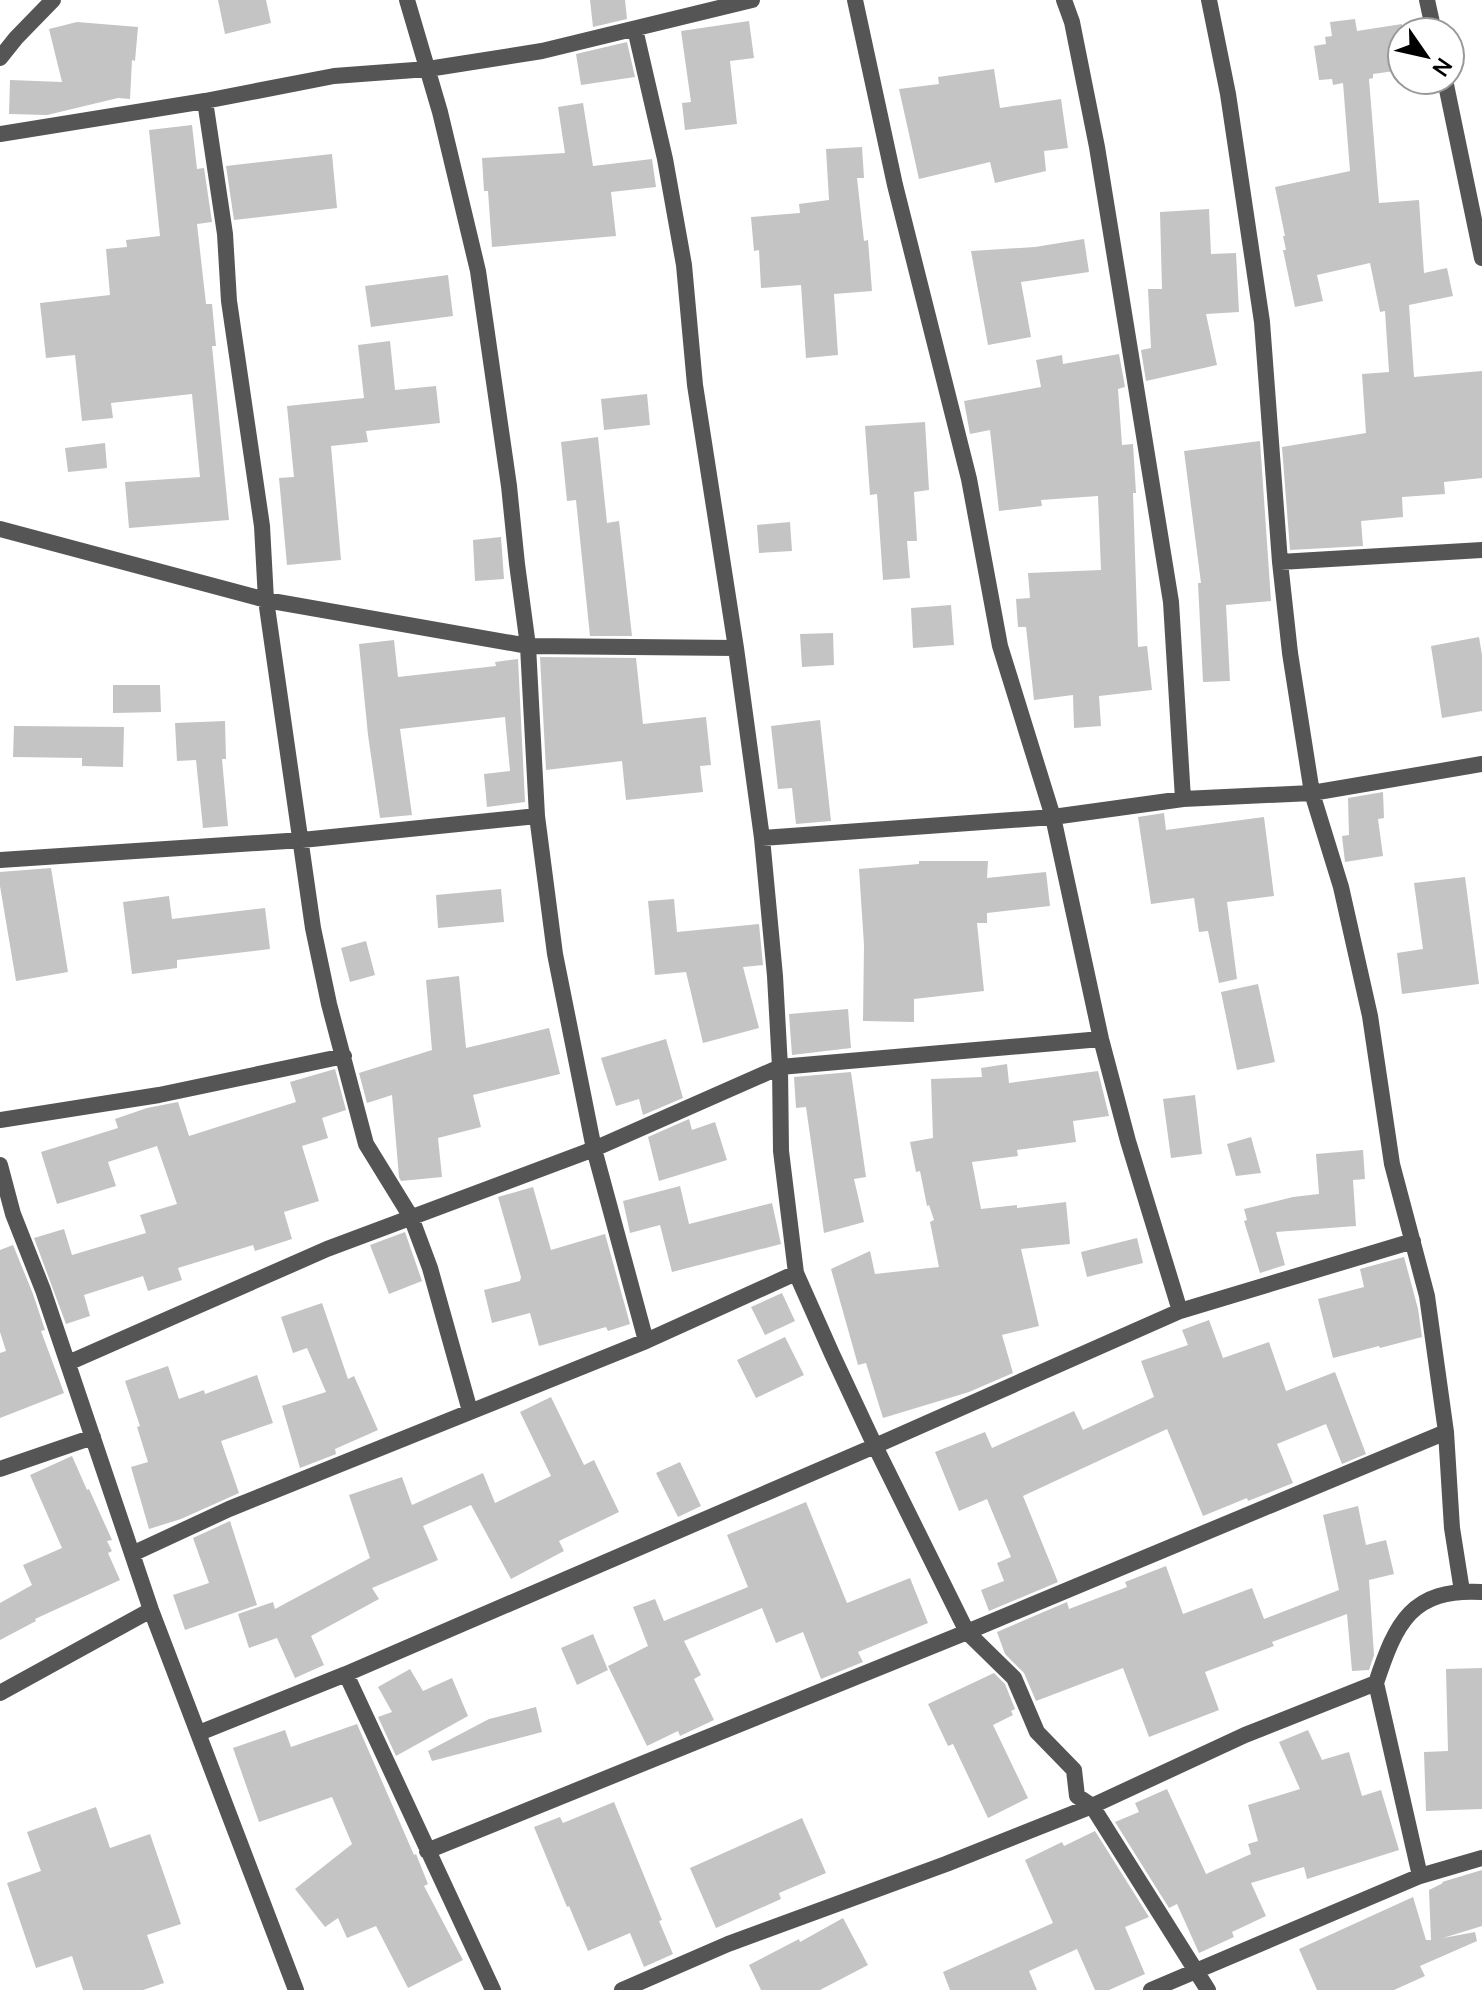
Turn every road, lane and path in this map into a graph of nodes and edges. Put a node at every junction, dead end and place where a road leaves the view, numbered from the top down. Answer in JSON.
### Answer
{"nodes":[{"id":1,"x":53,"y":0,"type":"edge"},
{"id":2,"x":407,"y":0,"type":"edge"},
{"id":3,"x":752,"y":0,"type":"edge"},
{"id":4,"x":855,"y":0,"type":"edge"},
{"id":5,"x":1064,"y":0,"type":"edge"},
{"id":6,"x":1209,"y":0,"type":"edge"},
{"id":7,"x":635,"y":29,"type":"junction"},
{"id":8,"x":0,"y":58,"type":"edge"},
{"id":9,"x":428,"y":69,"type":"junction"},
{"id":10,"x":1448,"y":96,"type":"edge"},
{"id":11,"x":205,"y":101,"type":"junction"},
{"id":12,"x":0,"y":134,"type":"edge"},
{"id":13,"x":1482,"y":258,"type":"edge"},
{"id":14,"x":0,"y":529,"type":"edge"},
{"id":15,"x":1482,"y":550,"type":"edge"},
{"id":16,"x":1280,"y":562,"type":"junction"},
{"id":17,"x":266,"y":600,"type":"junction"},
{"id":18,"x":528,"y":646,"type":"junction"},
{"id":19,"x":736,"y":648,"type":"junction"},
{"id":20,"x":1482,"y":764,"type":"edge"},
{"id":21,"x":1312,"y":793,"type":"junction"},
{"id":22,"x":1183,"y":799,"type":"junction"},
{"id":23,"x":537,"y":816,"type":"junction"},
{"id":24,"x":1053,"y":817,"type":"junction"},
{"id":25,"x":762,"y":838,"type":"junction"},
{"id":26,"x":302,"y":840,"type":"junction"},
{"id":27,"x":0,"y":860,"type":"edge"},
{"id":28,"x":1101,"y":1039,"type":"junction"},
{"id":29,"x":344,"y":1056,"type":"junction"},
{"id":30,"x":780,"y":1067,"type":"junction"},
{"id":31,"x":0,"y":1120,"type":"edge"},
{"id":32,"x":594,"y":1149,"type":"junction"},
{"id":33,"x":0,"y":1165,"type":"edge"},
{"id":34,"x":7,"y":1217,"type":"edge"},
{"id":35,"x":411,"y":1217,"type":"junction"},
{"id":36,"x":1413,"y":1241,"type":"junction"},
{"id":37,"x":796,"y":1273,"type":"junction"},
{"id":38,"x":1180,"y":1311,"type":"junction"},
{"id":39,"x":646,"y":1341,"type":"junction"},
{"id":40,"x":68,"y":1363,"type":"junction"},
{"id":41,"x":470,"y":1411,"type":"junction"},
{"id":42,"x":1446,"y":1432,"type":"junction"},
{"id":43,"x":93,"y":1437,"type":"junction"},
{"id":44,"x":875,"y":1446,"type":"junction"},
{"id":45,"x":0,"y":1469,"type":"edge"},
{"id":46,"x":132,"y":1554,"type":"junction"},
{"id":47,"x":1462,"y":1591,"type":"junction"},
{"id":48,"x":1482,"y":1592,"type":"edge"},
{"id":49,"x":151,"y":1610,"type":"junction"},
{"id":50,"x":967,"y":1632,"type":"junction"},
{"id":51,"x":346,"y":1674,"type":"junction"},
{"id":52,"x":1376,"y":1683,"type":"junction"},
{"id":53,"x":0,"y":1693,"type":"edge"},
{"id":54,"x":199,"y":1733,"type":"junction"},
{"id":55,"x":1092,"y":1806,"type":"junction"},
{"id":56,"x":427,"y":1851,"type":"junction"},
{"id":57,"x":1482,"y":1858,"type":"edge"},
{"id":58,"x":1420,"y":1876,"type":"junction"},
{"id":59,"x":1196,"y":1970,"type":"junction"},
{"id":60,"x":296,"y":1990,"type":"edge"},
{"id":61,"x":493,"y":1990,"type":"edge"},
{"id":62,"x":622,"y":1990,"type":"edge"},
{"id":63,"x":1151,"y":1990,"type":"edge"},
{"id":64,"x":1208,"y":1990,"type":"edge"}],
"edges":[{"from":1,"to":8,"type":"street"},
{"from":2,"to":9,"type":"street"},
{"from":3,"to":7,"type":"street"},
{"from":4,"to":24,"type":"street"},
{"from":5,"to":22,"type":"street"},
{"from":6,"to":16,"type":"street"},
{"from":7,"to":9,"type":"street"},
{"from":7,"to":19,"type":"street"},
{"from":9,"to":11,"type":"street"},
{"from":9,"to":18,"type":"street"},
{"from":10,"to":13,"type":"street"},
{"from":11,"to":12,"type":"street"},
{"from":11,"to":17,"type":"street"},
{"from":14,"to":17,"type":"street"},
{"from":15,"to":16,"type":"street"},
{"from":16,"to":21,"type":"street"},
{"from":17,"to":18,"type":"street"},
{"from":17,"to":26,"type":"street"},
{"from":18,"to":19,"type":"street"},
{"from":18,"to":23,"type":"street"},
{"from":19,"to":25,"type":"street"},
{"from":20,"to":21,"type":"street"},
{"from":21,"to":22,"type":"street"},
{"from":21,"to":36,"type":"street"},
{"from":22,"to":24,"type":"street"},
{"from":23,"to":26,"type":"street"},
{"from":23,"to":32,"type":"street"},
{"from":24,"to":25,"type":"street"},
{"from":24,"to":28,"type":"street"},
{"from":25,"to":30,"type":"street"},
{"from":26,"to":27,"type":"street"},
{"from":26,"to":29,"type":"street"},
{"from":28,"to":30,"type":"street"},
{"from":28,"to":38,"type":"street"},
{"from":29,"to":31,"type":"street"},
{"from":29,"to":35,"type":"street"},
{"from":30,"to":32,"type":"street"},
{"from":30,"to":37,"type":"street"},
{"from":32,"to":35,"type":"street"},
{"from":32,"to":39,"type":"street"},
{"from":33,"to":34,"type":"street"},
{"from":34,"to":40,"type":"street"},
{"from":35,"to":40,"type":"street"},
{"from":35,"to":41,"type":"street"},
{"from":36,"to":38,"type":"street"},
{"from":36,"to":42,"type":"street"},
{"from":37,"to":39,"type":"street"},
{"from":37,"to":44,"type":"street"},
{"from":38,"to":44,"type":"street"},
{"from":39,"to":41,"type":"street"},
{"from":40,"to":43,"type":"street"},
{"from":41,"to":46,"type":"street"},
{"from":42,"to":47,"type":"street"},
{"from":42,"to":50,"type":"street"},
{"from":43,"to":45,"type":"street"},
{"from":43,"to":46,"type":"street"},
{"from":44,"to":50,"type":"street"},
{"from":44,"to":51,"type":"street"},
{"from":46,"to":49,"type":"street"},
{"from":47,"to":48,"type":"street"},
{"from":47,"to":52,"type":"street"},
{"from":49,"to":53,"type":"street"},
{"from":49,"to":54,"type":"street"},
{"from":50,"to":55,"type":"street"},
{"from":50,"to":56,"type":"street"},
{"from":51,"to":54,"type":"street"},
{"from":51,"to":56,"type":"street"},
{"from":52,"to":55,"type":"street"},
{"from":52,"to":58,"type":"street"},
{"from":54,"to":60,"type":"street"},
{"from":55,"to":59,"type":"street"},
{"from":55,"to":62,"type":"street"},
{"from":56,"to":61,"type":"street"},
{"from":57,"to":58,"type":"street"},
{"from":58,"to":59,"type":"street"},
{"from":59,"to":63,"type":"street"},
{"from":59,"to":64,"type":"street"}]}
